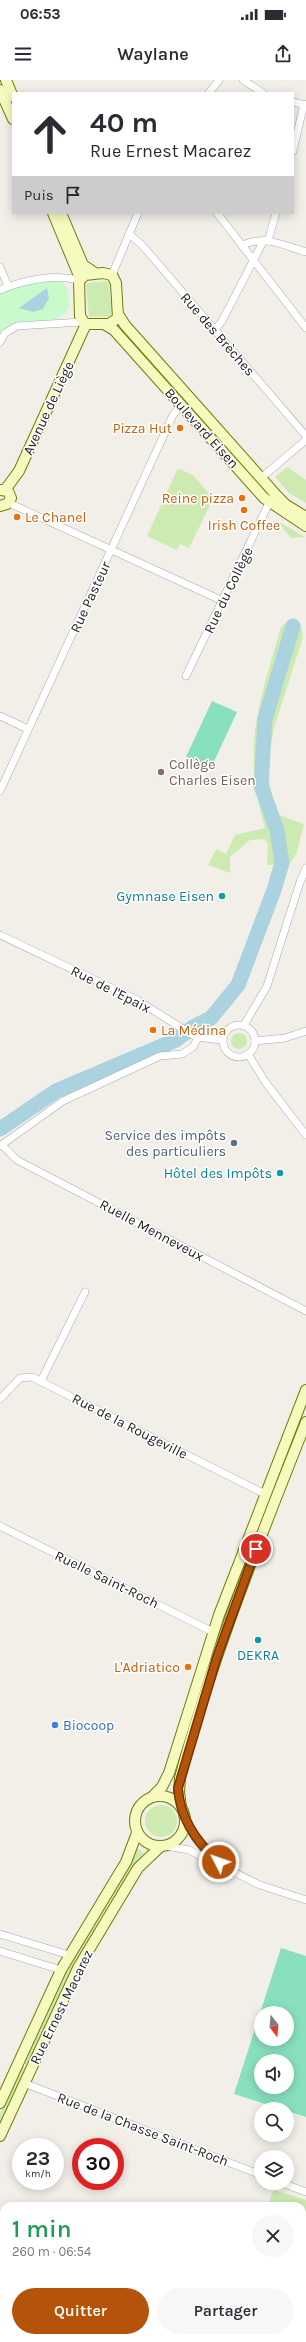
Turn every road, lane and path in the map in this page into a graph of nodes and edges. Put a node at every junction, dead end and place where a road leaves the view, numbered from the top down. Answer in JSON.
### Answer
{"nodes":[{"id":1,"x":6,"y":80,"type":"edge"},
{"id":2,"x":219,"y":80,"type":"edge"},
{"id":3,"x":243,"y":80,"type":"edge"},
{"id":4,"x":0,"y":90,"type":"edge"},
{"id":5,"x":210,"y":92,"type":"edge"},
{"id":6,"x":261,"y":92,"type":"edge"},
{"id":7,"x":12,"y":95,"type":"edge"},
{"id":8,"x":294,"y":102,"type":"edge"},
{"id":9,"x":305,"y":105,"type":"edge"},
{"id":10,"x":12,"y":117,"type":"edge"},
{"id":11,"x":294,"y":147,"type":"edge"},
{"id":12,"x":52,"y":214,"type":"edge"},
{"id":13,"x":61,"y":214,"type":"edge"},
{"id":14,"x":138,"y":214,"type":"edge"},
{"id":15,"x":218,"y":214,"type":"edge"},
{"id":16,"x":276,"y":214,"type":"edge"},
{"id":17,"x":129,"y":234,"type":"junction"},
{"id":18,"x":266,"y":240,"type":"junction"},
{"id":19,"x":242,"y":245,"type":"junction"},
{"id":20,"x":306,"y":252,"type":"edge"},
{"id":21,"x":254,"y":261,"type":"junction"},
{"id":22,"x":0,"y":266,"type":"edge"},
{"id":23,"x":95,"y":274,"type":"junction"},
{"id":24,"x":112,"y":274,"type":"junction"},
{"id":25,"x":80,"y":279,"type":"junction"},
{"id":26,"x":8,"y":286,"type":"junction"},
{"id":27,"x":0,"y":290,"type":"edge"},
{"id":28,"x":118,"y":314,"type":"junction"},
{"id":29,"x":84,"y":323,"type":"junction"},
{"id":30,"x":104,"y":324,"type":"junction"},
{"id":31,"x":306,"y":328,"type":"edge"},
{"id":32,"x":215,"y":330,"type":"junction"},
{"id":33,"x":0,"y":342,"type":"edge"},
{"id":34,"x":181,"y":405,"type":"junction"},
{"id":35,"x":306,"y":436,"type":"edge"},
{"id":36,"x":306,"y":440,"type":"edge"},
{"id":37,"x":261,"y":478,"type":"junction"},
{"id":38,"x":2,"y":490,"type":"edge"},
{"id":39,"x":269,"y":503,"type":"junction"},
{"id":40,"x":4,"y":505,"type":"edge"},
{"id":41,"x":306,"y":517,"type":"edge"},
{"id":42,"x":306,"y":526,"type":"edge"},
{"id":43,"x":112,"y":549,"type":"junction"},
{"id":44,"x":223,"y":601,"type":"junction"},
{"id":45,"x":186,"y":676,"type":"dead end"},
{"id":46,"x":0,"y":716,"type":"edge"},
{"id":47,"x":28,"y":729,"type":"junction"},
{"id":48,"x":0,"y":791,"type":"edge"},
{"id":49,"x":306,"y":868,"type":"edge"},
{"id":50,"x":0,"y":935,"type":"edge"},
{"id":51,"x":244,"y":1025,"type":"junction"},
{"id":52,"x":306,"y":1031,"type":"edge"},
{"id":53,"x":196,"y":1037,"type":"junction"},
{"id":54,"x":222,"y":1040,"type":"junction"},
{"id":55,"x":255,"y":1041,"type":"junction"},
{"id":56,"x":248,"y":1054,"type":"junction"},
{"id":57,"x":306,"y":1135,"type":"edge"},
{"id":58,"x":1,"y":1146,"type":"edge"},
{"id":59,"x":85,"y":1292,"type":"dead end"},
{"id":60,"x":306,"y":1311,"type":"edge"},
{"id":61,"x":42,"y":1381,"type":"junction"},
{"id":62,"x":306,"y":1390,"type":"edge"},
{"id":63,"x":0,"y":1399,"type":"edge"},
{"id":64,"x":306,"y":1422,"type":"edge"},
{"id":65,"x":265,"y":1494,"type":"junction"},
{"id":66,"x":0,"y":1526,"type":"edge"},
{"id":67,"x":214,"y":1632,"type":"junction"},
{"id":68,"x":152,"y":1797,"type":"junction"},
{"id":69,"x":181,"y":1807,"type":"junction"},
{"id":70,"x":185,"y":1820,"type":"junction"},
{"id":71,"x":137,"y":1833,"type":"junction"},
{"id":72,"x":163,"y":1846,"type":"junction"},
{"id":73,"x":226,"y":1867,"type":"junction"},
{"id":74,"x":306,"y":1900,"type":"edge"},
{"id":75,"x":0,"y":1934,"type":"edge"},
{"id":76,"x":0,"y":1951,"type":"edge"},
{"id":77,"x":69,"y":1955,"type":"junction"},
{"id":78,"x":61,"y":1970,"type":"junction"},
{"id":79,"x":24,"y":2083,"type":"junction"},
{"id":80,"x":0,"y":2103,"type":"edge"},
{"id":81,"x":0,"y":2136,"type":"edge"},
{"id":82,"x":254,"y":2172,"type":"edge"},
{"id":83,"x":294,"y":2188,"type":"edge"},
{"id":84,"x":306,"y":2192,"type":"edge"}],
"edges":[{"from":1,"to":7,"type":"main road"},
{"from":2,"to":5,"type":"street"},
{"from":3,"to":6,"type":"street"},
{"from":4,"to":10,"type":"main road"},
{"from":8,"to":9,"type":"street"},
{"from":9,"to":11,"type":"street"},
{"from":12,"to":25,"type":"main road"},
{"from":13,"to":23,"type":"main road"},
{"from":14,"to":17,"type":"street"},
{"from":15,"to":19,"type":"street"},
{"from":16,"to":18,"type":"street"},
{"from":17,"to":24,"type":"street"},
{"from":17,"to":32,"type":"street","name":"Rue des Brèches"},
{"from":18,"to":19,"type":"street"},
{"from":18,"to":20,"type":"street"},
{"from":18,"to":21,"type":"street"},
{"from":19,"to":21,"type":"street"},
{"from":21,"to":31,"type":"street"},
{"from":21,"to":32,"type":"street"},
{"from":22,"to":26,"type":"street"},
{"from":23,"to":24,"type":"main road"},
{"from":23,"to":25,"type":"main road"},
{"from":24,"to":28,"type":"main road"},
{"from":25,"to":26,"type":"street"},
{"from":25,"to":29,"type":"main road"},
{"from":26,"to":27,"type":"street"},
{"from":28,"to":30,"type":"main road"},
{"from":28,"to":37,"type":"main road","name":"Boulevard Eisen"},
{"from":29,"to":30,"type":"main road"},
{"from":29,"to":33,"type":"street"},
{"from":29,"to":38,"type":"main road","name":"Avenue de Liège"},
{"from":30,"to":34,"type":"main road","name":"Boulevard Eisen"},
{"from":32,"to":35,"type":"street","name":"Rue des Brèches"},
{"from":34,"to":39,"type":"main road","name":"Boulevard Eisen"},
{"from":34,"to":43,"type":"street","name":"Rue Pasteur"},
{"from":36,"to":37,"type":"street"},
{"from":37,"to":41,"type":"main road","name":"Boulevard Eisen"},
{"from":38,"to":40,"type":"main road"},
{"from":39,"to":42,"type":"main road","name":"Boulevard Eisen"},
{"from":39,"to":44,"type":"street","name":"Rue du Collège"},
{"from":40,"to":43,"type":"street"},
{"from":43,"to":44,"type":"street"},
{"from":43,"to":47,"type":"street","name":"Rue Pasteur"},
{"from":44,"to":45,"type":"street","name":"Rue du Collège"},
{"from":46,"to":47,"type":"street"},
{"from":47,"to":48,"type":"street","name":"Rue Pasteur"},
{"from":49,"to":51,"type":"street"},
{"from":50,"to":53,"type":"street","name":"Rue de l'Epaix"},
{"from":51,"to":54,"type":"street"},
{"from":51,"to":55,"type":"street"},
{"from":52,"to":55,"type":"street"},
{"from":53,"to":54,"type":"street","name":"Rue de l'Epaix"},
{"from":53,"to":58,"type":"street"},
{"from":54,"to":56,"type":"street"},
{"from":55,"to":56,"type":"street"},
{"from":56,"to":57,"type":"street"},
{"from":58,"to":60,"type":"street","name":"Ruelle Menneveux"},
{"from":59,"to":61,"type":"street"},
{"from":61,"to":63,"type":"street","name":"Rue de la Rougeville"},
{"from":61,"to":65,"type":"street","name":"Rue de la Rougeville"},
{"from":62,"to":65,"type":"main road","name":"Rue Ernest Macarez"},
{"from":64,"to":69,"type":"main road"},
{"from":65,"to":67,"type":"main road","name":"Rue Ernest Macarez"},
{"from":66,"to":67,"type":"street","name":"Ruelle Saint-Roch"},
{"from":67,"to":68,"type":"main road","name":"Rue Ernest Macarez"},
{"from":68,"to":69,"type":"main road"},
{"from":68,"to":71,"type":"main road","name":"Rue Ernest Macarez"},
{"from":69,"to":70,"type":"main road"},
{"from":70,"to":72,"type":"main road","name":"Rue Ernest Macarez"},
{"from":70,"to":73,"type":"street"},
{"from":71,"to":72,"type":"main road"},
{"from":71,"to":77,"type":"main road","name":"Rue Ernest Macarez"},
{"from":72,"to":73,"type":"street"},
{"from":72,"to":79,"type":"main road","name":"Rue Ernest Macarez"},
{"from":73,"to":74,"type":"street"},
{"from":75,"to":77,"type":"street"},
{"from":76,"to":78,"type":"street"},
{"from":77,"to":78,"type":"main road","name":"Rue Ernest Macarez"},
{"from":78,"to":80,"type":"main road","name":"Rue Ernest Macarez"},
{"from":79,"to":81,"type":"main road","name":"Rue Ernest Macarez"},
{"from":79,"to":82,"type":"street","name":"Rue de la Chasse Saint-Roch"},
{"from":83,"to":84,"type":"street"}]}
